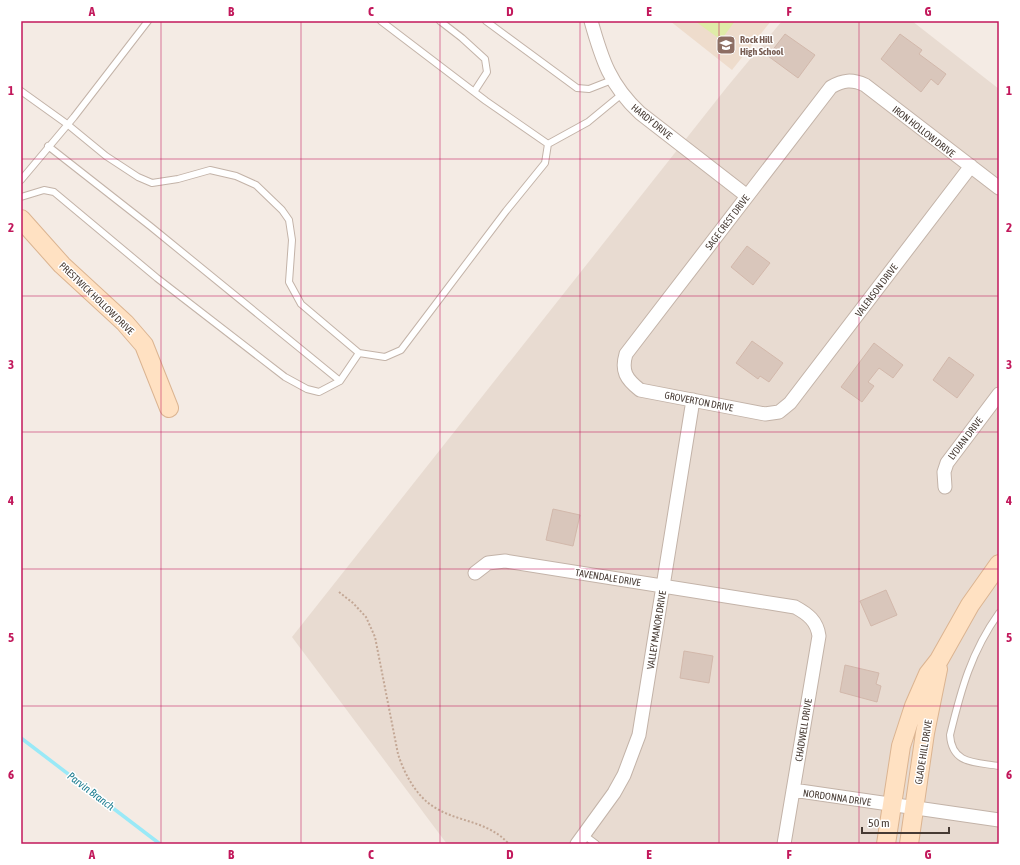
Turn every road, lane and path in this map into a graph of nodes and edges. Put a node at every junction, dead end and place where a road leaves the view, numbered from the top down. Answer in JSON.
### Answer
{"nodes":[{"id":1,"x":148,"y":21,"type":"edge"},
{"id":2,"x":381,"y":21,"type":"edge"},
{"id":3,"x":440,"y":21,"type":"edge"},
{"id":4,"x":486,"y":21,"type":"edge"},
{"id":5,"x":591,"y":21,"type":"edge"},
{"id":6,"x":612,"y":80,"type":"junction"},
{"id":7,"x":847,"y":80,"type":"joint"},
{"id":8,"x":21,"y":91,"type":"edge"},
{"id":9,"x":474,"y":92,"type":"junction"},
{"id":10,"x":622,"y":94,"type":"junction"},
{"id":11,"x":67,"y":124,"type":"junction"},
{"id":12,"x":548,"y":144,"type":"junction"},
{"id":13,"x":48,"y":146,"type":"junction"},
{"id":14,"x":971,"y":166,"type":"junction"},
{"id":15,"x":21,"y":180,"type":"edge"},
{"id":16,"x":999,"y":188,"type":"edge"},
{"id":17,"x":747,"y":196,"type":"junction"},
{"id":18,"x":21,"y":197,"type":"edge"},
{"id":19,"x":21,"y":219,"type":"edge"},
{"id":20,"x":359,"y":353,"type":"junction"},
{"id":21,"x":625,"y":374,"type":"joint"},
{"id":22,"x":340,"y":381,"type":"junction"},
{"id":23,"x":999,"y":394,"type":"edge"},
{"id":24,"x":693,"y":400,"type":"junction"},
{"id":25,"x":169,"y":408,"type":"dead end"},
{"id":26,"x":779,"y":412,"type":"joint"},
{"id":27,"x":945,"y":487,"type":"dead end"},
{"id":28,"x":999,"y":564,"type":"edge"},
{"id":29,"x":475,"y":573,"type":"dead end"},
{"id":30,"x":663,"y":586,"type":"junction"},
{"id":31,"x":339,"y":592,"type":"dead end"},
{"id":32,"x":999,"y":613,"type":"edge"},
{"id":33,"x":812,"y":618,"type":"joint"},
{"id":34,"x":939,"y":660,"type":"junction"},
{"id":35,"x":999,"y":766,"type":"edge"},
{"id":36,"x":793,"y":790,"type":"junction"},
{"id":37,"x":892,"y":805,"type":"junction"},
{"id":38,"x":915,"y":808,"type":"junction"},
{"id":39,"x":999,"y":820,"type":"edge"},
{"id":40,"x":580,"y":840,"type":"edge"},
{"id":41,"x":509,"y":844,"type":"edge"},
{"id":42,"x":596,"y":844,"type":"edge"},
{"id":43,"x":784,"y":844,"type":"edge"},
{"id":44,"x":886,"y":844,"type":"edge"},
{"id":45,"x":909,"y":844,"type":"edge"}],
"edges":[{"from":1,"to":11,"type":"lane"},
{"from":2,"to":9,"type":"lane"},
{"from":3,"to":9,"type":"lane"},
{"from":4,"to":6,"type":"lane"},
{"from":5,"to":6,"type":"street","name":"HARDY DRIVE"},
{"from":6,"to":10,"type":"street","name":"HARDY DRIVE"},
{"from":7,"to":14,"type":"street","name":"IRON HOLLOW DRIVE"},
{"from":7,"to":17,"type":"street","name":"SAGE CREST DRIVE"},
{"from":8,"to":11,"type":"lane"},
{"from":9,"to":12,"type":"lane"},
{"from":10,"to":12,"type":"lane"},
{"from":10,"to":17,"type":"street","name":"HARDY DRIVE"},
{"from":11,"to":13,"type":"lane"},
{"from":11,"to":20,"type":"lane"},
{"from":12,"to":20,"type":"lane"},
{"from":13,"to":15,"type":"lane"},
{"from":13,"to":22,"type":"lane"},
{"from":14,"to":16,"type":"street","name":"IRON HOLLOW DRIVE"},
{"from":14,"to":26,"type":"street","name":"VALENSON DRIVE"},
{"from":17,"to":21,"type":"street","name":"SAGE CREST DRIVE"},
{"from":18,"to":22,"type":"lane"},
{"from":19,"to":25,"type":"street","name":"PRESTWICK HOLLOW DRIVE"},
{"from":20,"to":22,"type":"lane"},
{"from":21,"to":24,"type":"street","name":"GROVERTON DRIVE"},
{"from":23,"to":27,"type":"street","name":"LYDIAN DRIVE"},
{"from":24,"to":26,"type":"street","name":"GROVERTON DRIVE"},
{"from":24,"to":30,"type":"street","name":"VALLEY MANOR DRIVE"},
{"from":28,"to":34,"type":"street","name":"GLADE HILL DRIVE"},
{"from":29,"to":30,"type":"street","name":"TAVENDALE DRIVE"},
{"from":30,"to":33,"type":"street","name":"TAVENDALE DRIVE"},
{"from":30,"to":40,"type":"street","name":"VALLEY MANOR DRIVE"},
{"from":31,"to":41,"type":"path"},
{"from":32,"to":35,"type":"lane"},
{"from":33,"to":36,"type":"street","name":"CHADWELL DRIVE"},
{"from":34,"to":37,"type":"street","name":"GLADE HILL DRIVE"},
{"from":34,"to":38,"type":"street","name":"GLADE HILL DRIVE"},
{"from":36,"to":37,"type":"street","name":"NORDONNA DRIVE"},
{"from":36,"to":43,"type":"street","name":"CHADWELL DRIVE"},
{"from":37,"to":38,"type":"street","name":"NORDONNA DRIVE"},
{"from":37,"to":44,"type":"street","name":"GLADE HILL DRIVE"},
{"from":38,"to":39,"type":"street","name":"NORDONNA DRIVE"},
{"from":38,"to":45,"type":"street","name":"GLADE HILL DRIVE"},
{"from":40,"to":42,"type":"lane"}]}
